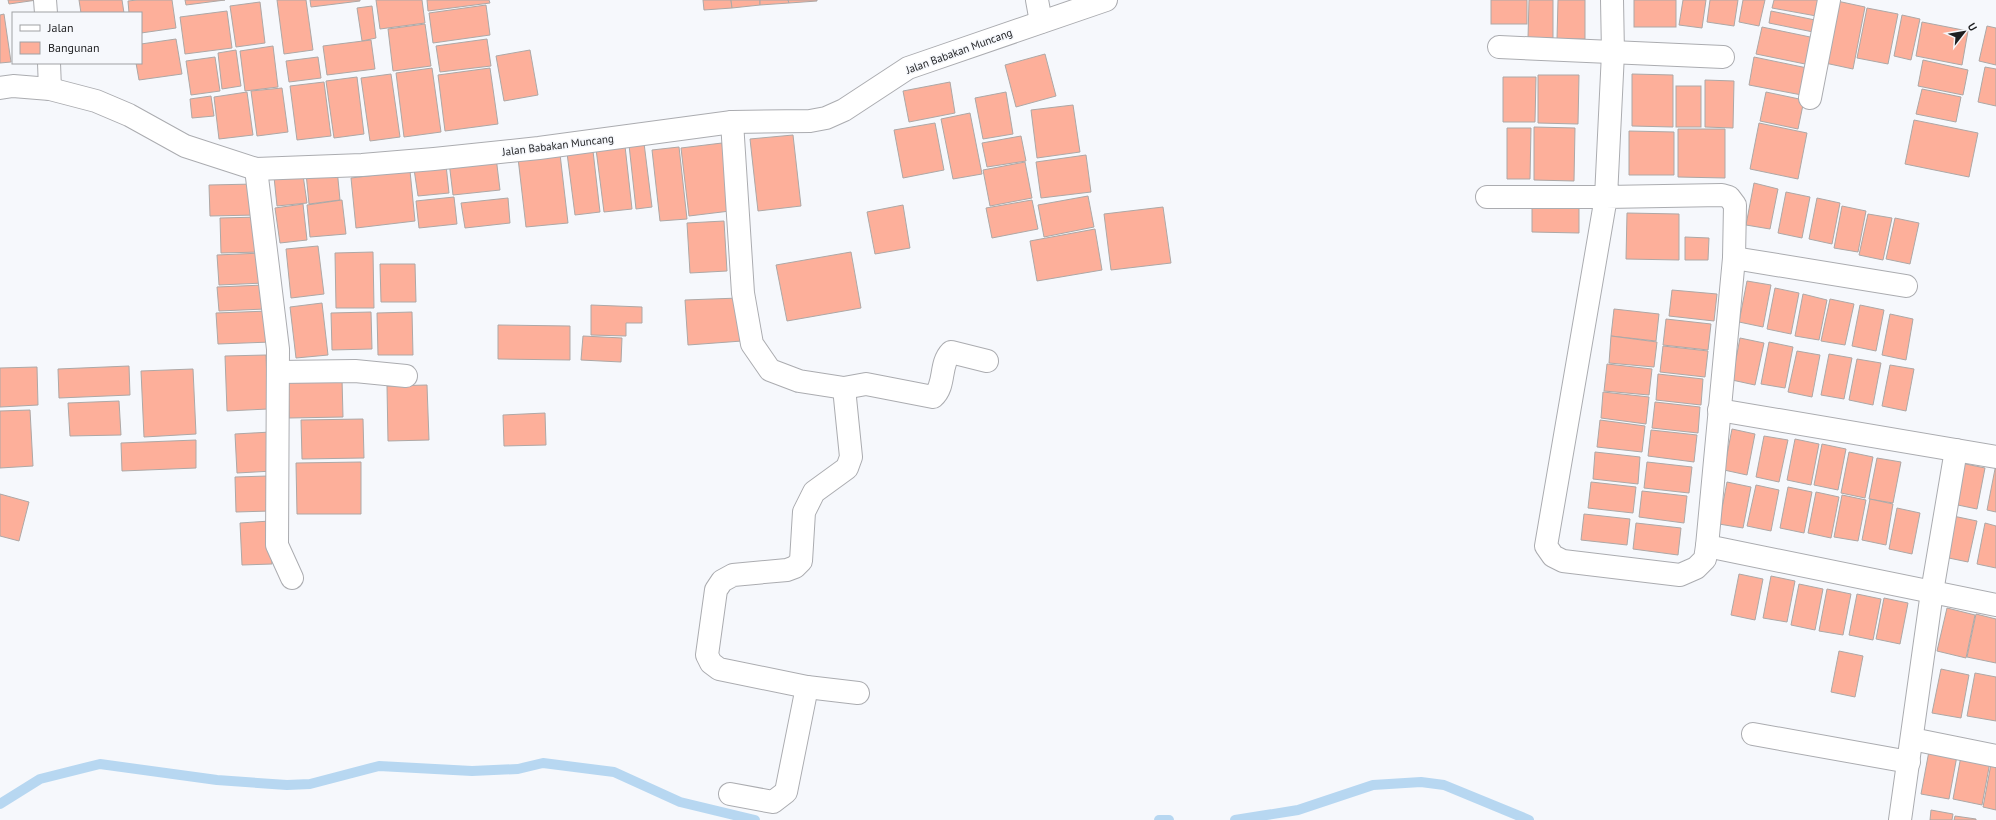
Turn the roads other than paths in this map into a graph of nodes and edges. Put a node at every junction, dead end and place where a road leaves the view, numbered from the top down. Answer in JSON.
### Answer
{"nodes":[{"id":1,"x":45,"y":0,"type":"edge"},
{"id":2,"x":1038,"y":0,"type":"edge"},
{"id":3,"x":1106,"y":0,"type":"edge"},
{"id":4,"x":1612,"y":0,"type":"edge"},
{"id":5,"x":1829,"y":0,"type":"edge"},
{"id":6,"x":46,"y":12,"type":"edge"},
{"id":7,"x":1042,"y":22,"type":"junction"},
{"id":8,"x":1499,"y":46,"type":"dead end"},
{"id":9,"x":1613,"y":53,"type":"junction"},
{"id":10,"x":1722,"y":57,"type":"dead end"},
{"id":11,"x":49,"y":64,"type":"edge"},
{"id":12,"x":0,"y":88,"type":"edge"},
{"id":13,"x":50,"y":89,"type":"junction"},
{"id":14,"x":1810,"y":98,"type":"dead end"},
{"id":15,"x":732,"y":122,"type":"junction"},
{"id":16,"x":256,"y":169,"type":"junction"},
{"id":17,"x":1487,"y":197,"type":"dead end"},
{"id":18,"x":1606,"y":197,"type":"junction"},
{"id":19,"x":1734,"y":258,"type":"junction"},
{"id":20,"x":1906,"y":286,"type":"dead end"},
{"id":21,"x":987,"y":361,"type":"dead end"},
{"id":22,"x":278,"y":372,"type":"junction"},
{"id":23,"x":406,"y":376,"type":"dead end"},
{"id":24,"x":844,"y":388,"type":"junction"},
{"id":25,"x":1719,"y":410,"type":"junction"},
{"id":26,"x":1956,"y":450,"type":"junction"},
{"id":27,"x":1996,"y":456,"type":"edge"},
{"id":28,"x":1707,"y":546,"type":"junction"},
{"id":29,"x":292,"y":578,"type":"dead end"},
{"id":30,"x":1932,"y":592,"type":"junction"},
{"id":31,"x":1996,"y":605,"type":"edge"},
{"id":32,"x":807,"y":687,"type":"junction"},
{"id":33,"x":858,"y":693,"type":"dead end"},
{"id":34,"x":1753,"y":734,"type":"dead end"},
{"id":35,"x":1912,"y":739,"type":"junction"},
{"id":36,"x":1996,"y":756,"type":"edge"},
{"id":37,"x":1908,"y":762,"type":"junction"},
{"id":38,"x":730,"y":794,"type":"dead end"},
{"id":39,"x":1900,"y":820,"type":"edge"}],
"edges":[{"from":1,"to":6,"type":"street"},
{"from":2,"to":7,"type":"street"},
{"from":3,"to":7,"type":"street","name":"Jalan Babakan Muncang"},
{"from":4,"to":9,"type":"street"},
{"from":5,"to":14,"type":"street"},
{"from":7,"to":15,"type":"street","name":"Jalan Babakan Muncang"},
{"from":8,"to":9,"type":"street"},
{"from":9,"to":10,"type":"street"},
{"from":9,"to":18,"type":"street"},
{"from":11,"to":13,"type":"street"},
{"from":12,"to":13,"type":"street","name":"Jalan Babakan Muncang"},
{"from":13,"to":16,"type":"street","name":"Jalan Babakan Muncang"},
{"from":15,"to":16,"type":"street","name":"Jalan Babakan Muncang"},
{"from":15,"to":24,"type":"street"},
{"from":16,"to":22,"type":"street"},
{"from":17,"to":18,"type":"street"},
{"from":18,"to":19,"type":"street"},
{"from":18,"to":28,"type":"street"},
{"from":19,"to":20,"type":"street"},
{"from":19,"to":25,"type":"street"},
{"from":21,"to":24,"type":"street"},
{"from":22,"to":23,"type":"street"},
{"from":22,"to":29,"type":"street"},
{"from":24,"to":32,"type":"street"},
{"from":25,"to":26,"type":"street"},
{"from":25,"to":28,"type":"street"},
{"from":26,"to":27,"type":"street"},
{"from":26,"to":30,"type":"street"},
{"from":28,"to":30,"type":"street"},
{"from":30,"to":31,"type":"street"},
{"from":30,"to":35,"type":"street"},
{"from":32,"to":33,"type":"street"},
{"from":32,"to":38,"type":"street"},
{"from":34,"to":37,"type":"street"},
{"from":35,"to":36,"type":"street"},
{"from":35,"to":37,"type":"street"},
{"from":37,"to":39,"type":"street"}]}
